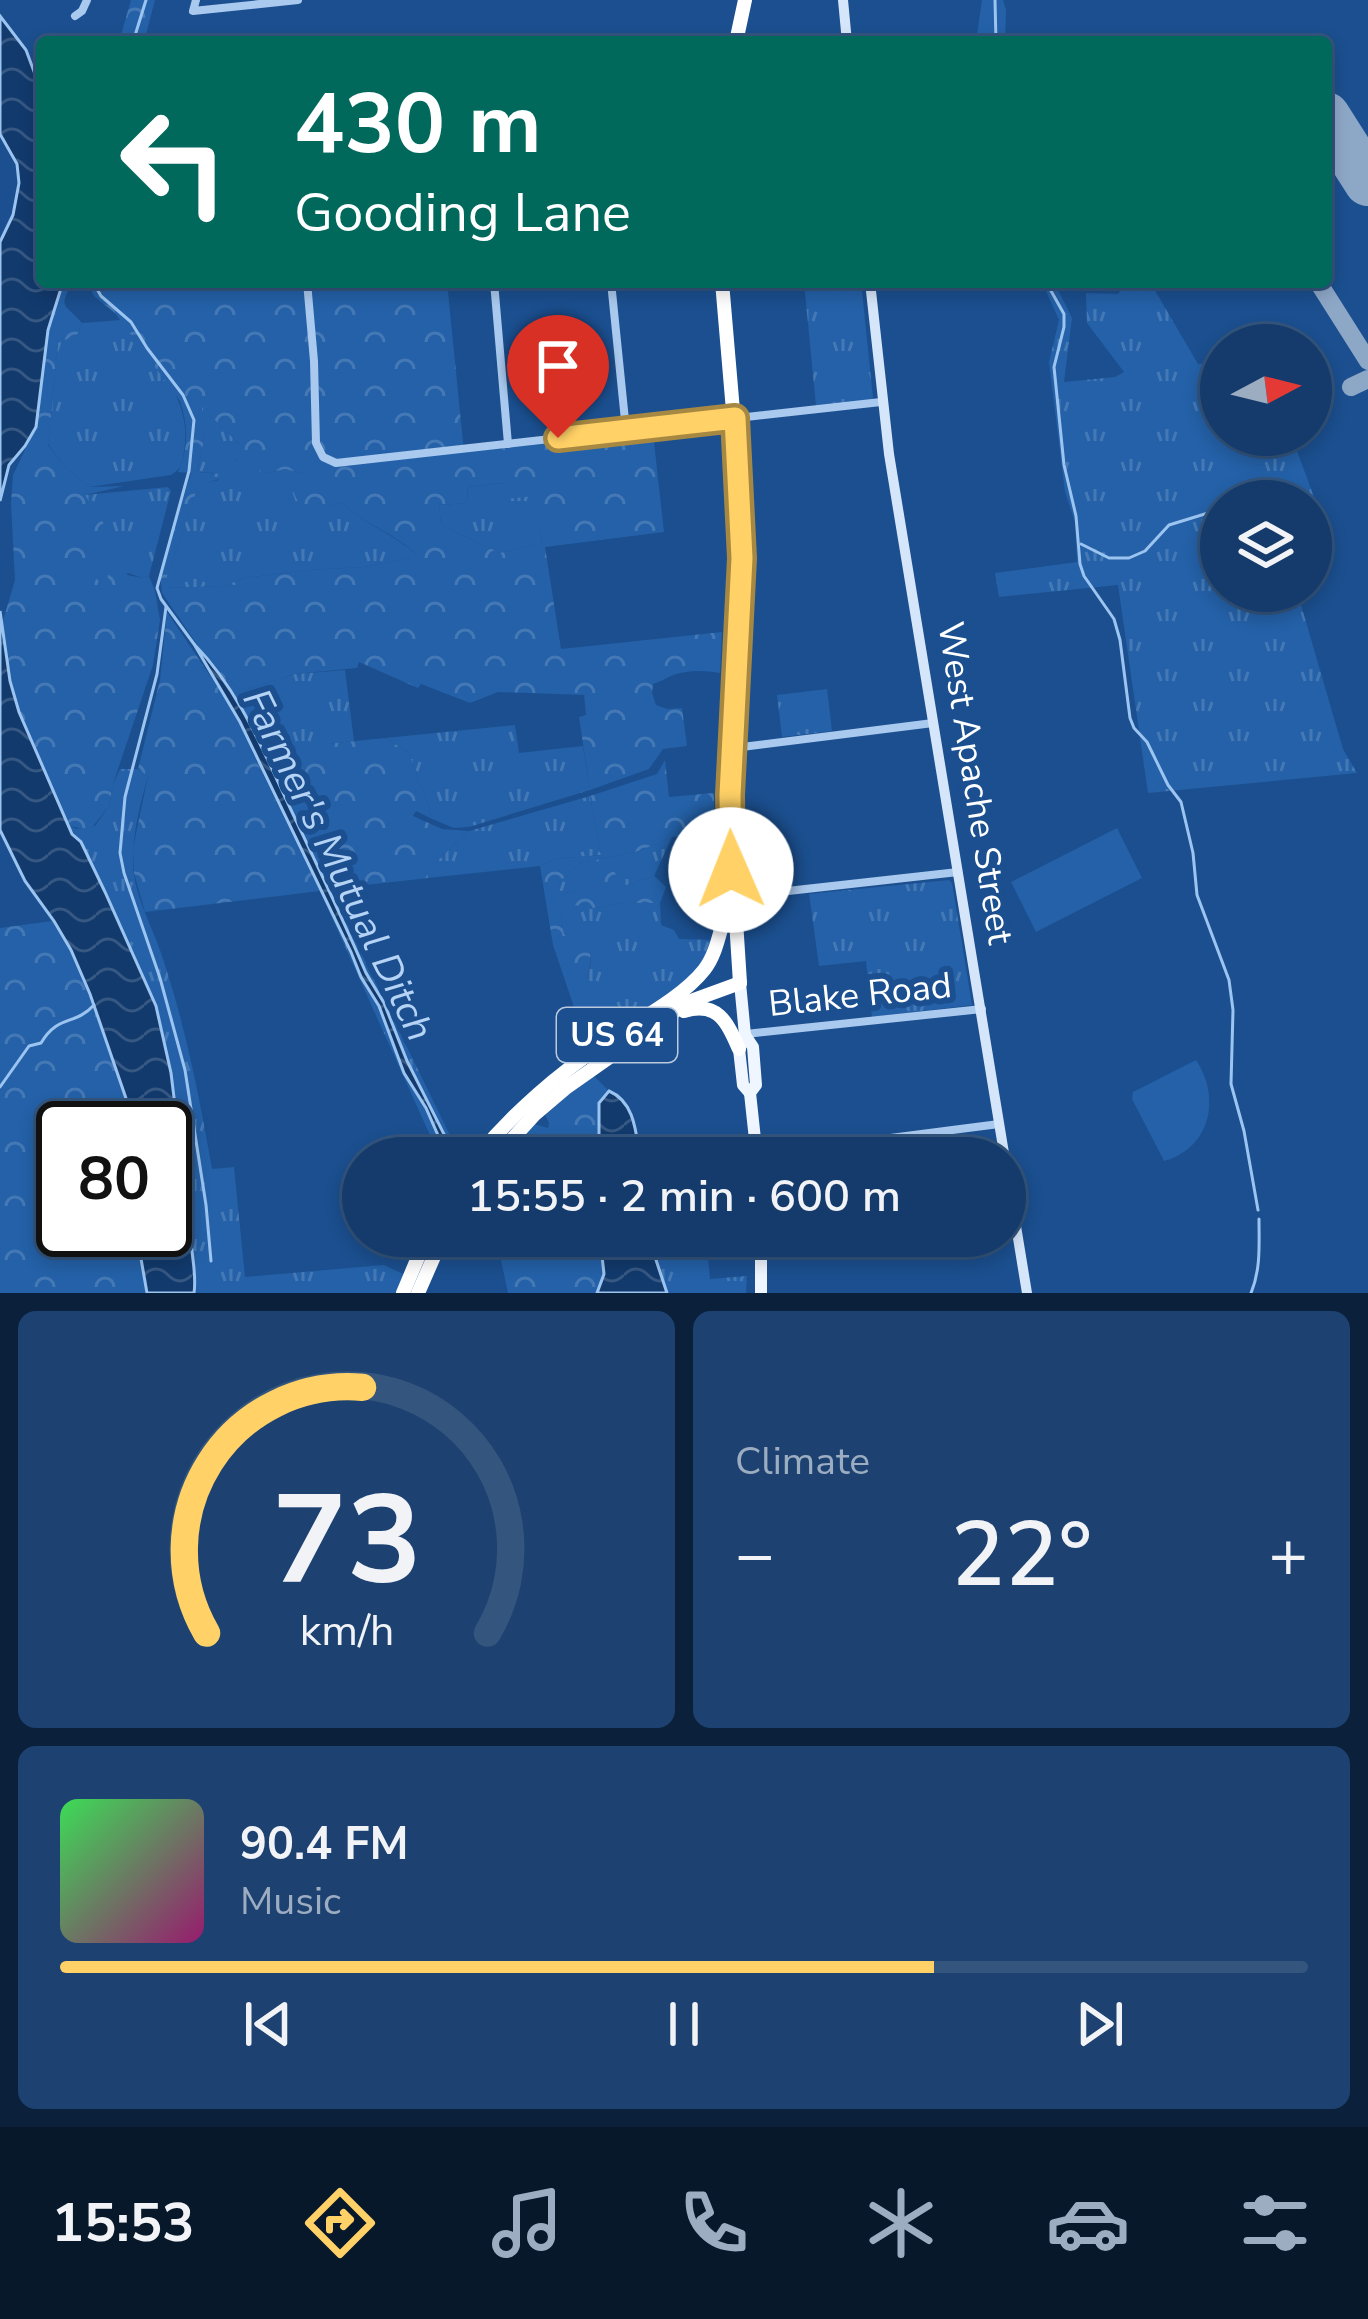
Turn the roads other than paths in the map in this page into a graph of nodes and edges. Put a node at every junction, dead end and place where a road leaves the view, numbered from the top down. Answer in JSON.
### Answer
{"nodes":[{"id":1,"x":87,"y":0,"type":"edge"},
{"id":2,"x":298,"y":0,"type":"edge"},
{"id":3,"x":745,"y":0,"type":"edge"},
{"id":4,"x":843,"y":0,"type":"edge"},
{"id":5,"x":194,"y":5,"type":"edge"},
{"id":6,"x":75,"y":16,"type":"dead end"},
{"id":7,"x":737,"y":36,"type":"edge"},
{"id":8,"x":846,"y":36,"type":"edge"},
{"id":9,"x":308,"y":288,"type":"edge"},
{"id":10,"x":495,"y":288,"type":"edge"},
{"id":11,"x":612,"y":288,"type":"edge"},
{"id":12,"x":723,"y":288,"type":"edge"},
{"id":13,"x":871,"y":288,"type":"edge"},
{"id":14,"x":881,"y":402,"type":"junction"},
{"id":15,"x":735,"y":418,"type":"junction"},
{"id":16,"x":626,"y":430,"type":"junction"},
{"id":17,"x":508,"y":444,"type":"junction"},
{"id":18,"x":934,"y":723,"type":"junction"},
{"id":19,"x":732,"y":748,"type":"junction"},
{"id":20,"x":958,"y":872,"type":"junction"},
{"id":21,"x":733,"y":898,"type":"junction"},
{"id":22,"x":740,"y":982,"type":"junction"},
{"id":23,"x":982,"y":1009,"type":"junction"},
{"id":24,"x":656,"y":1016,"type":"junction"},
{"id":25,"x":742,"y":1042,"type":"junction"},
{"id":26,"x":1000,"y":1124,"type":"junction"},
{"id":27,"x":495,"y":1137,"type":"edge"},
{"id":28,"x":514,"y":1137,"type":"edge"},
{"id":29,"x":754,"y":1137,"type":"edge"},
{"id":30,"x":901,"y":1137,"type":"edge"},
{"id":31,"x":418,"y":1257,"type":"edge"},
{"id":32,"x":433,"y":1257,"type":"edge"},
{"id":33,"x":761,"y":1257,"type":"edge"},
{"id":34,"x":403,"y":1293,"type":"edge"},
{"id":35,"x":418,"y":1293,"type":"edge"},
{"id":36,"x":761,"y":1293,"type":"edge"},
{"id":37,"x":1028,"y":1293,"type":"edge"}],
"edges":[{"from":1,"to":6,"type":"street"},
{"from":2,"to":5,"type":"street"},
{"from":3,"to":7,"type":"highway"},
{"from":4,"to":8,"type":"main road"},
{"from":9,"to":17,"type":"street"},
{"from":10,"to":17,"type":"street"},
{"from":11,"to":16,"type":"street"},
{"from":12,"to":15,"type":"highway","number":"US 64"},
{"from":13,"to":14,"type":"main road","name":"West Apache Street"},
{"from":14,"to":15,"type":"street"},
{"from":14,"to":18,"type":"main road","name":"West Apache Street"},
{"from":15,"to":16,"type":"street"},
{"from":15,"to":19,"type":"highway","number":"US 64"},
{"from":16,"to":17,"type":"street"},
{"from":18,"to":19,"type":"street"},
{"from":18,"to":20,"type":"main road","name":"West Apache Street"},
{"from":19,"to":21,"type":"highway","number":"US 64"},
{"from":20,"to":21,"type":"street"},
{"from":20,"to":23,"type":"main road","name":"West Apache Street"},
{"from":21,"to":22,"type":"highway","number":"US 64"},
{"from":21,"to":24,"type":"highway","number":"US 64"},
{"from":22,"to":24,"type":"highway"},
{"from":22,"to":25,"type":"main road"},
{"from":23,"to":25,"type":"street","name":"Blake Road"},
{"from":23,"to":26,"type":"main road","name":"West Apache Street"},
{"from":24,"to":25,"type":"highway"},
{"from":24,"to":27,"type":"highway","number":"US 64"},
{"from":24,"to":28,"type":"highway","number":"US 64"},
{"from":25,"to":29,"type":"main road"},
{"from":26,"to":30,"type":"street"},
{"from":26,"to":37,"type":"main road","name":"West Apache Street"},
{"from":31,"to":34,"type":"highway"},
{"from":32,"to":35,"type":"highway"},
{"from":33,"to":36,"type":"main road"}]}
